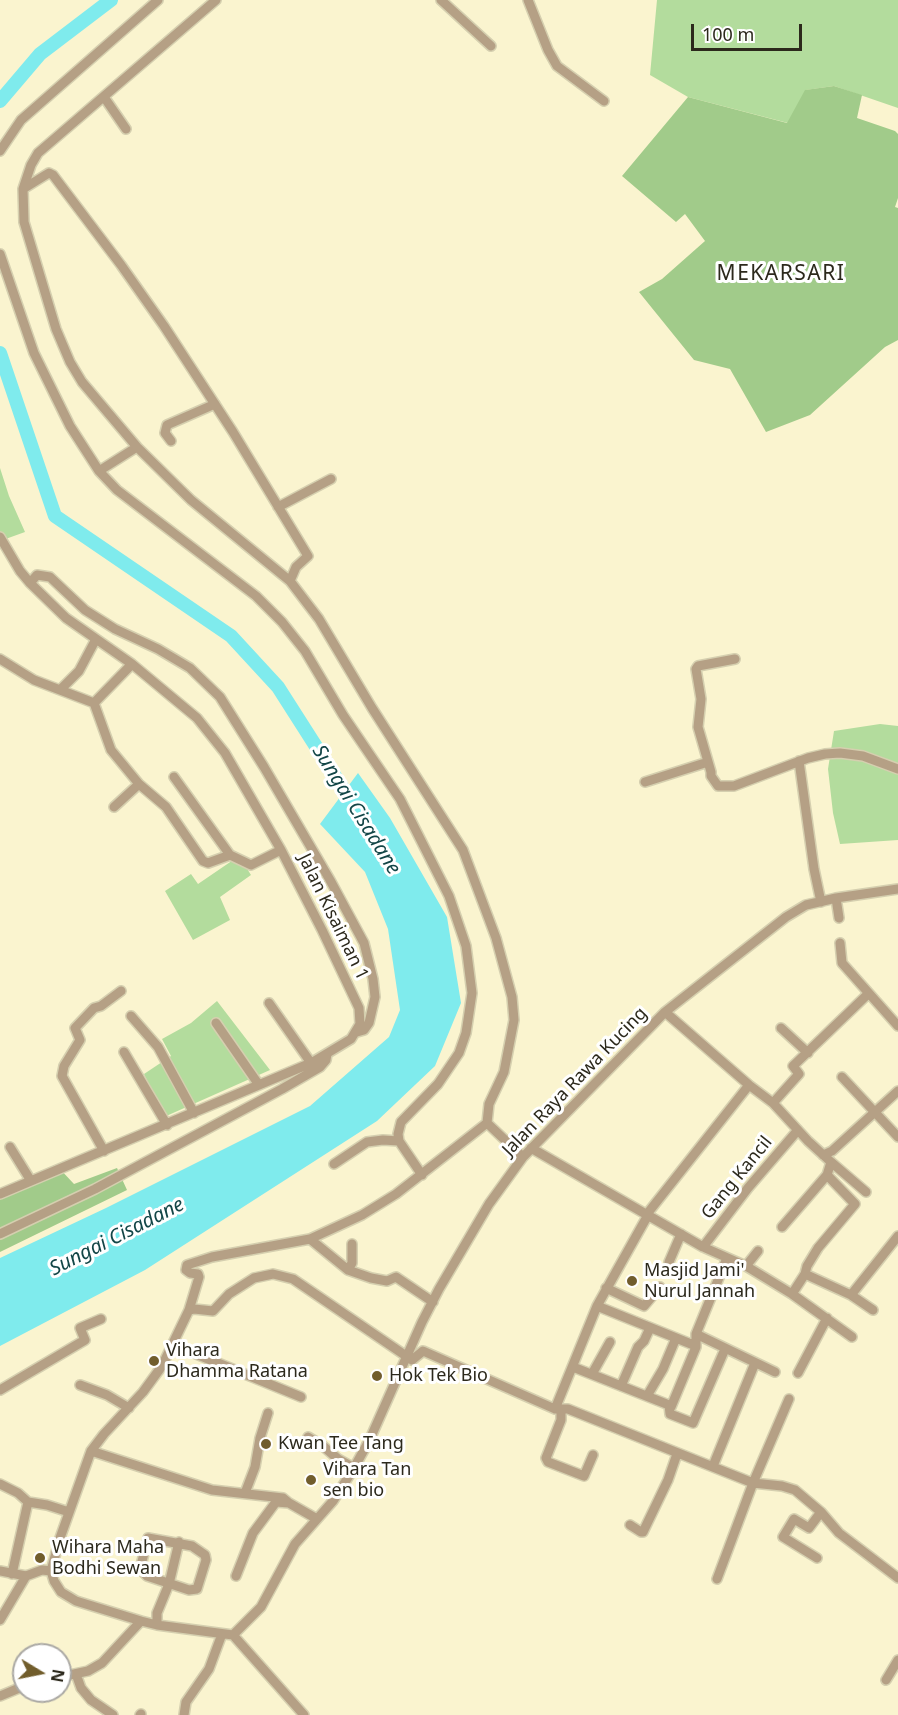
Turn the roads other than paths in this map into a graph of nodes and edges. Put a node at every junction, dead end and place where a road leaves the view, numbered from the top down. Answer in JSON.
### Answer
{"nodes":[{"id":1,"x":158,"y":0,"type":"edge"},
{"id":2,"x":441,"y":0,"type":"edge"},
{"id":3,"x":528,"y":0,"type":"edge"},
{"id":4,"x":213,"y":1,"type":"edge"},
{"id":5,"x":491,"y":46,"type":"dead end"},
{"id":6,"x":104,"y":97,"type":"junction"},
{"id":7,"x":604,"y":101,"type":"dead end"},
{"id":8,"x":126,"y":129,"type":"dead end"},
{"id":9,"x":0,"y":151,"type":"edge"},
{"id":10,"x":23,"y":189,"type":"junction"},
{"id":11,"x":0,"y":254,"type":"edge"},
{"id":12,"x":215,"y":404,"type":"junction"},
{"id":13,"x":171,"y":441,"type":"dead end"},
{"id":14,"x":137,"y":447,"type":"junction"},
{"id":15,"x":251,"y":461,"type":"junction"},
{"id":16,"x":241,"y":467,"type":"dead end"},
{"id":17,"x":99,"y":471,"type":"junction"},
{"id":18,"x":332,"y":479,"type":"dead end"},
{"id":19,"x":278,"y":507,"type":"junction"},
{"id":20,"x":0,"y":537,"type":"edge"},
{"id":21,"x":290,"y":581,"type":"junction"},
{"id":22,"x":30,"y":583,"type":"junction"},
{"id":23,"x":96,"y":639,"type":"junction"},
{"id":24,"x":735,"y":658,"type":"dead end"},
{"id":25,"x":0,"y":659,"type":"edge"},
{"id":26,"x":132,"y":664,"type":"junction"},
{"id":27,"x":61,"y":689,"type":"junction"},
{"id":28,"x":94,"y":703,"type":"junction"},
{"id":29,"x":800,"y":761,"type":"junction"},
{"id":30,"x":708,"y":762,"type":"junction"},
{"id":31,"x":898,"y":769,"type":"edge"},
{"id":32,"x":174,"y":777,"type":"dead end"},
{"id":33,"x":645,"y":782,"type":"dead end"},
{"id":34,"x":139,"y":784,"type":"junction"},
{"id":35,"x":114,"y":807,"type":"dead end"},
{"id":36,"x":281,"y":850,"type":"junction"},
{"id":37,"x":230,"y":855,"type":"junction"},
{"id":38,"x":898,"y":889,"type":"edge"},
{"id":39,"x":836,"y":898,"type":"junction"},
{"id":40,"x":821,"y":902,"type":"junction"},
{"id":41,"x":839,"y":918,"type":"dead end"},
{"id":42,"x":840,"y":943,"type":"dead end"},
{"id":43,"x":121,"y":991,"type":"dead end"},
{"id":44,"x":868,"y":994,"type":"junction"},
{"id":45,"x":269,"y":1003,"type":"dead end"},
{"id":46,"x":665,"y":1012,"type":"junction"},
{"id":47,"x":131,"y":1016,"type":"dead end"},
{"id":48,"x":216,"y":1023,"type":"dead end"},
{"id":49,"x":898,"y":1026,"type":"edge"},
{"id":50,"x":781,"y":1028,"type":"dead end"},
{"id":51,"x":357,"y":1032,"type":"junction"},
{"id":52,"x":124,"y":1052,"type":"dead end"},
{"id":53,"x":808,"y":1053,"type":"junction"},
{"id":54,"x":327,"y":1054,"type":"junction"},
{"id":55,"x":311,"y":1063,"type":"junction"},
{"id":56,"x":842,"y":1077,"type":"dead end"},
{"id":57,"x":749,"y":1085,"type":"junction"},
{"id":58,"x":259,"y":1086,"type":"junction"},
{"id":59,"x":898,"y":1091,"type":"edge"},
{"id":60,"x":773,"y":1103,"type":"junction"},
{"id":61,"x":874,"y":1112,"type":"junction"},
{"id":62,"x":194,"y":1113,"type":"junction"},
{"id":63,"x":487,"y":1123,"type":"junction"},
{"id":64,"x":167,"y":1125,"type":"junction"},
{"id":65,"x":798,"y":1130,"type":"junction"},
{"id":66,"x":898,"y":1137,"type":"edge"},
{"id":67,"x":399,"y":1141,"type":"junction"},
{"id":68,"x":10,"y":1147,"type":"dead end"},
{"id":69,"x":531,"y":1148,"type":"junction"},
{"id":70,"x":104,"y":1151,"type":"junction"},
{"id":71,"x":522,"y":1157,"type":"junction"},
{"id":72,"x":827,"y":1159,"type":"junction"},
{"id":73,"x":334,"y":1164,"type":"dead end"},
{"id":74,"x":422,"y":1175,"type":"junction"},
{"id":75,"x":828,"y":1175,"type":"junction"},
{"id":76,"x":31,"y":1181,"type":"junction"},
{"id":77,"x":866,"y":1192,"type":"dead end"},
{"id":78,"x":0,"y":1194,"type":"edge"},
{"id":79,"x":647,"y":1215,"type":"junction"},
{"id":80,"x":782,"y":1227,"type":"dead end"},
{"id":81,"x":0,"y":1234,"type":"edge"},
{"id":82,"x":681,"y":1234,"type":"junction"},
{"id":83,"x":898,"y":1236,"type":"edge"},
{"id":84,"x":310,"y":1239,"type":"junction"},
{"id":85,"x":352,"y":1244,"type":"dead end"},
{"id":86,"x":703,"y":1247,"type":"junction"},
{"id":87,"x":758,"y":1251,"type":"dead end"},
{"id":88,"x":727,"y":1258,"type":"junction"},
{"id":89,"x":669,"y":1262,"type":"dead end"},
{"id":90,"x":746,"y":1266,"type":"junction"},
{"id":91,"x":348,"y":1270,"type":"junction"},
{"id":92,"x":805,"y":1274,"type":"junction"},
{"id":93,"x":660,"y":1287,"type":"dead end"},
{"id":94,"x":606,"y":1288,"type":"junction"},
{"id":95,"x":792,"y":1294,"type":"junction"},
{"id":96,"x":851,"y":1296,"type":"junction"},
{"id":97,"x":433,"y":1302,"type":"junction"},
{"id":98,"x":597,"y":1306,"type":"junction"},
{"id":99,"x":873,"y":1310,"type":"dead end"},
{"id":100,"x":189,"y":1311,"type":"junction"},
{"id":101,"x":827,"y":1318,"type":"junction"},
{"id":102,"x":101,"y":1319,"type":"dead end"},
{"id":103,"x":650,"y":1328,"type":"junction"},
{"id":104,"x":696,"y":1334,"type":"junction"},
{"id":105,"x":852,"y":1337,"type":"dead end"},
{"id":106,"x":676,"y":1338,"type":"junction"},
{"id":107,"x":610,"y":1342,"type":"dead end"},
{"id":108,"x":174,"y":1345,"type":"junction"},
{"id":109,"x":696,"y":1346,"type":"junction"},
{"id":110,"x":725,"y":1349,"type":"junction"},
{"id":111,"x":407,"y":1355,"type":"junction"},
{"id":112,"x":755,"y":1363,"type":"junction"},
{"id":113,"x":573,"y":1367,"type":"junction"},
{"id":114,"x":775,"y":1372,"type":"dead end"},
{"id":115,"x":798,"y":1373,"type":"dead end"},
{"id":116,"x":592,"y":1374,"type":"junction"},
{"id":117,"x":80,"y":1385,"type":"dead end"},
{"id":118,"x":621,"y":1386,"type":"junction"},
{"id":119,"x":0,"y":1390,"type":"edge"},
{"id":120,"x":647,"y":1396,"type":"junction"},
{"id":121,"x":301,"y":1397,"type":"dead end"},
{"id":122,"x":789,"y":1399,"type":"dead end"},
{"id":123,"x":671,"y":1407,"type":"junction"},
{"id":124,"x":129,"y":1408,"type":"junction"},
{"id":125,"x":558,"y":1409,"type":"junction"},
{"id":126,"x":268,"y":1413,"type":"dead end"},
{"id":127,"x":308,"y":1437,"type":"dead end"},
{"id":128,"x":91,"y":1451,"type":"junction"},
{"id":129,"x":678,"y":1454,"type":"junction"},
{"id":130,"x":593,"y":1455,"type":"dead end"},
{"id":131,"x":713,"y":1466,"type":"junction"},
{"id":132,"x":354,"y":1468,"type":"junction"},
{"id":133,"x":753,"y":1483,"type":"junction"},
{"id":134,"x":0,"y":1484,"type":"edge"},
{"id":135,"x":245,"y":1493,"type":"junction"},
{"id":136,"x":28,"y":1502,"type":"junction"},
{"id":137,"x":290,"y":1503,"type":"junction"},
{"id":138,"x":69,"y":1512,"type":"junction"},
{"id":139,"x":821,"y":1512,"type":"junction"},
{"id":140,"x":317,"y":1519,"type":"junction"},
{"id":141,"x":630,"y":1525,"type":"dead end"},
{"id":142,"x":179,"y":1542,"type":"junction"},
{"id":143,"x":817,"y":1558,"type":"dead end"},
{"id":144,"x":0,"y":1571,"type":"edge"},
{"id":145,"x":51,"y":1571,"type":"junction"},
{"id":146,"x":12,"y":1574,"type":"junction"},
{"id":147,"x":26,"y":1576,"type":"junction"},
{"id":148,"x":236,"y":1576,"type":"dead end"},
{"id":149,"x":898,"y":1578,"type":"edge"},
{"id":150,"x":717,"y":1579,"type":"dead end"},
{"id":151,"x":169,"y":1584,"type":"junction"},
{"id":152,"x":0,"y":1620,"type":"edge"},
{"id":153,"x":141,"y":1621,"type":"junction"},
{"id":154,"x":157,"y":1625,"type":"junction"},
{"id":155,"x":222,"y":1634,"type":"junction"},
{"id":156,"x":233,"y":1635,"type":"junction"},
{"id":157,"x":898,"y":1660,"type":"edge"},
{"id":158,"x":76,"y":1674,"type":"junction"},
{"id":159,"x":72,"y":1675,"type":"edge"},
{"id":160,"x":886,"y":1680,"type":"dead end"},
{"id":161,"x":113,"y":1715,"type":"edge"},
{"id":162,"x":184,"y":1715,"type":"edge"},
{"id":163,"x":304,"y":1715,"type":"edge"}],
"edges":[{"from":1,"to":9,"type":"street"},
{"from":2,"to":5,"type":"street"},
{"from":3,"to":7,"type":"street"},
{"from":4,"to":6,"type":"street"},
{"from":6,"to":8,"type":"street"},
{"from":6,"to":10,"type":"street"},
{"from":10,"to":12,"type":"street"},
{"from":10,"to":14,"type":"street"},
{"from":11,"to":17,"type":"street"},
{"from":12,"to":13,"type":"street"},
{"from":12,"to":15,"type":"street"},
{"from":14,"to":17,"type":"street"},
{"from":14,"to":21,"type":"street"},
{"from":15,"to":16,"type":"street"},
{"from":15,"to":19,"type":"street"},
{"from":17,"to":67,"type":"street"},
{"from":18,"to":19,"type":"street"},
{"from":19,"to":21,"type":"street"},
{"from":20,"to":22,"type":"street","name":"Jalan Kisaiman 1"},
{"from":21,"to":63,"type":"street"},
{"from":22,"to":23,"type":"street","name":"Jalan Kisaiman 1"},
{"from":22,"to":51,"type":"street"},
{"from":23,"to":26,"type":"street","name":"Jalan Kisaiman 1"},
{"from":23,"to":27,"type":"street"},
{"from":24,"to":30,"type":"street"},
{"from":25,"to":27,"type":"street"},
{"from":26,"to":28,"type":"street"},
{"from":26,"to":36,"type":"street","name":"Jalan Kisaiman 1"},
{"from":27,"to":28,"type":"street"},
{"from":28,"to":34,"type":"street"},
{"from":29,"to":30,"type":"street"},
{"from":29,"to":31,"type":"street"},
{"from":29,"to":40,"type":"street"},
{"from":30,"to":33,"type":"street"},
{"from":32,"to":37,"type":"street"},
{"from":34,"to":35,"type":"street"},
{"from":34,"to":37,"type":"street"},
{"from":36,"to":37,"type":"street"},
{"from":36,"to":51,"type":"street","name":"Jalan Kisaiman 1"},
{"from":38,"to":39,"type":"street","name":"Jalan Raya Rawa Kucing"},
{"from":39,"to":40,"type":"street","name":"Jalan Raya Rawa Kucing"},
{"from":39,"to":41,"type":"street"},
{"from":40,"to":46,"type":"street","name":"Jalan Raya Rawa Kucing"},
{"from":42,"to":44,"type":"street"},
{"from":43,"to":70,"type":"street"},
{"from":44,"to":49,"type":"street"},
{"from":44,"to":53,"type":"street"},
{"from":45,"to":55,"type":"street"},
{"from":46,"to":57,"type":"street"},
{"from":46,"to":69,"type":"street","name":"Jalan Raya Rawa Kucing"},
{"from":47,"to":62,"type":"street"},
{"from":48,"to":58,"type":"street"},
{"from":50,"to":53,"type":"street"},
{"from":51,"to":54,"type":"street"},
{"from":52,"to":64,"type":"street"},
{"from":53,"to":60,"type":"street"},
{"from":54,"to":55,"type":"street"},
{"from":54,"to":81,"type":"street"},
{"from":55,"to":58,"type":"street"},
{"from":56,"to":61,"type":"street"},
{"from":57,"to":60,"type":"street"},
{"from":57,"to":79,"type":"street"},
{"from":58,"to":62,"type":"street"},
{"from":59,"to":61,"type":"street"},
{"from":60,"to":65,"type":"street"},
{"from":61,"to":66,"type":"street"},
{"from":61,"to":72,"type":"street"},
{"from":62,"to":64,"type":"street"},
{"from":63,"to":71,"type":"street"},
{"from":63,"to":74,"type":"street"},
{"from":64,"to":70,"type":"street"},
{"from":65,"to":72,"type":"street"},
{"from":65,"to":86,"type":"street","name":"Gang Kancil"},
{"from":67,"to":73,"type":"street"},
{"from":67,"to":74,"type":"street"},
{"from":68,"to":76,"type":"street"},
{"from":69,"to":71,"type":"street","name":"Jalan Raya Rawa Kucing"},
{"from":69,"to":79,"type":"street"},
{"from":70,"to":76,"type":"street"},
{"from":71,"to":97,"type":"street","name":"Jalan Raya Rawa Kucing"},
{"from":72,"to":75,"type":"street"},
{"from":72,"to":77,"type":"street"},
{"from":74,"to":84,"type":"street"},
{"from":75,"to":80,"type":"street"},
{"from":75,"to":92,"type":"street"},
{"from":76,"to":78,"type":"street"},
{"from":79,"to":82,"type":"street"},
{"from":79,"to":94,"type":"street"},
{"from":82,"to":86,"type":"street"},
{"from":82,"to":89,"type":"street"},
{"from":83,"to":96,"type":"street"},
{"from":84,"to":91,"type":"street"},
{"from":84,"to":100,"type":"street"},
{"from":85,"to":91,"type":"street"},
{"from":86,"to":88,"type":"street"},
{"from":87,"to":90,"type":"street"},
{"from":88,"to":90,"type":"street"},
{"from":88,"to":104,"type":"street"},
{"from":90,"to":95,"type":"street"},
{"from":91,"to":97,"type":"street"},
{"from":92,"to":95,"type":"street"},
{"from":92,"to":96,"type":"street"},
{"from":93,"to":94,"type":"street"},
{"from":94,"to":98,"type":"street"},
{"from":95,"to":101,"type":"street"},
{"from":96,"to":99,"type":"street"},
{"from":97,"to":111,"type":"street","name":"Jalan Raya Rawa Kucing"},
{"from":98,"to":103,"type":"street"},
{"from":98,"to":113,"type":"street"},
{"from":100,"to":108,"type":"street"},
{"from":100,"to":111,"type":"street"},
{"from":101,"to":105,"type":"street"},
{"from":101,"to":115,"type":"street"},
{"from":102,"to":119,"type":"street"},
{"from":103,"to":106,"type":"street"},
{"from":103,"to":118,"type":"street"},
{"from":104,"to":109,"type":"street"},
{"from":104,"to":110,"type":"street"},
{"from":106,"to":109,"type":"street"},
{"from":106,"to":120,"type":"street"},
{"from":107,"to":116,"type":"street"},
{"from":108,"to":121,"type":"street"},
{"from":108,"to":124,"type":"street"},
{"from":109,"to":123,"type":"street"},
{"from":110,"to":112,"type":"street"},
{"from":110,"to":123,"type":"street"},
{"from":111,"to":125,"type":"street"},
{"from":111,"to":132,"type":"street","name":"Jalan Raya Rawa Kucing"},
{"from":112,"to":114,"type":"street"},
{"from":112,"to":131,"type":"street"},
{"from":113,"to":116,"type":"street"},
{"from":113,"to":125,"type":"street"},
{"from":116,"to":118,"type":"street"},
{"from":117,"to":124,"type":"street"},
{"from":118,"to":120,"type":"street"},
{"from":120,"to":123,"type":"street"},
{"from":122,"to":133,"type":"street"},
{"from":124,"to":128,"type":"street"},
{"from":125,"to":129,"type":"street"},
{"from":125,"to":130,"type":"street"},
{"from":126,"to":135,"type":"street"},
{"from":127,"to":132,"type":"street"},
{"from":128,"to":135,"type":"street"},
{"from":128,"to":138,"type":"street"},
{"from":129,"to":131,"type":"street"},
{"from":129,"to":141,"type":"street"},
{"from":131,"to":133,"type":"street"},
{"from":132,"to":140,"type":"street","name":"Jalan Raya Rawa Kucing"},
{"from":133,"to":139,"type":"street"},
{"from":133,"to":150,"type":"street"},
{"from":134,"to":136,"type":"street"},
{"from":135,"to":137,"type":"street"},
{"from":136,"to":138,"type":"street"},
{"from":136,"to":146,"type":"street"},
{"from":137,"to":140,"type":"street"},
{"from":137,"to":148,"type":"street"},
{"from":138,"to":145,"type":"street"},
{"from":139,"to":143,"type":"street"},
{"from":139,"to":149,"type":"street"},
{"from":140,"to":156,"type":"street","name":"Jalan Raya Rawa Kucing"},
{"from":142,"to":151,"type":"street"},
{"from":142,"to":151,"type":"street"},
{"from":142,"to":151,"type":"street"},
{"from":144,"to":146,"type":"street"},
{"from":145,"to":147,"type":"street"},
{"from":145,"to":153,"type":"street"},
{"from":146,"to":147,"type":"street"},
{"from":147,"to":152,"type":"street"},
{"from":151,"to":154,"type":"street"},
{"from":153,"to":154,"type":"street"},
{"from":153,"to":158,"type":"street"},
{"from":154,"to":155,"type":"street"},
{"from":155,"to":156,"type":"street"},
{"from":155,"to":162,"type":"street"},
{"from":156,"to":163,"type":"street"},
{"from":157,"to":160,"type":"street"},
{"from":158,"to":159,"type":"street"},
{"from":158,"to":161,"type":"street"}]}
